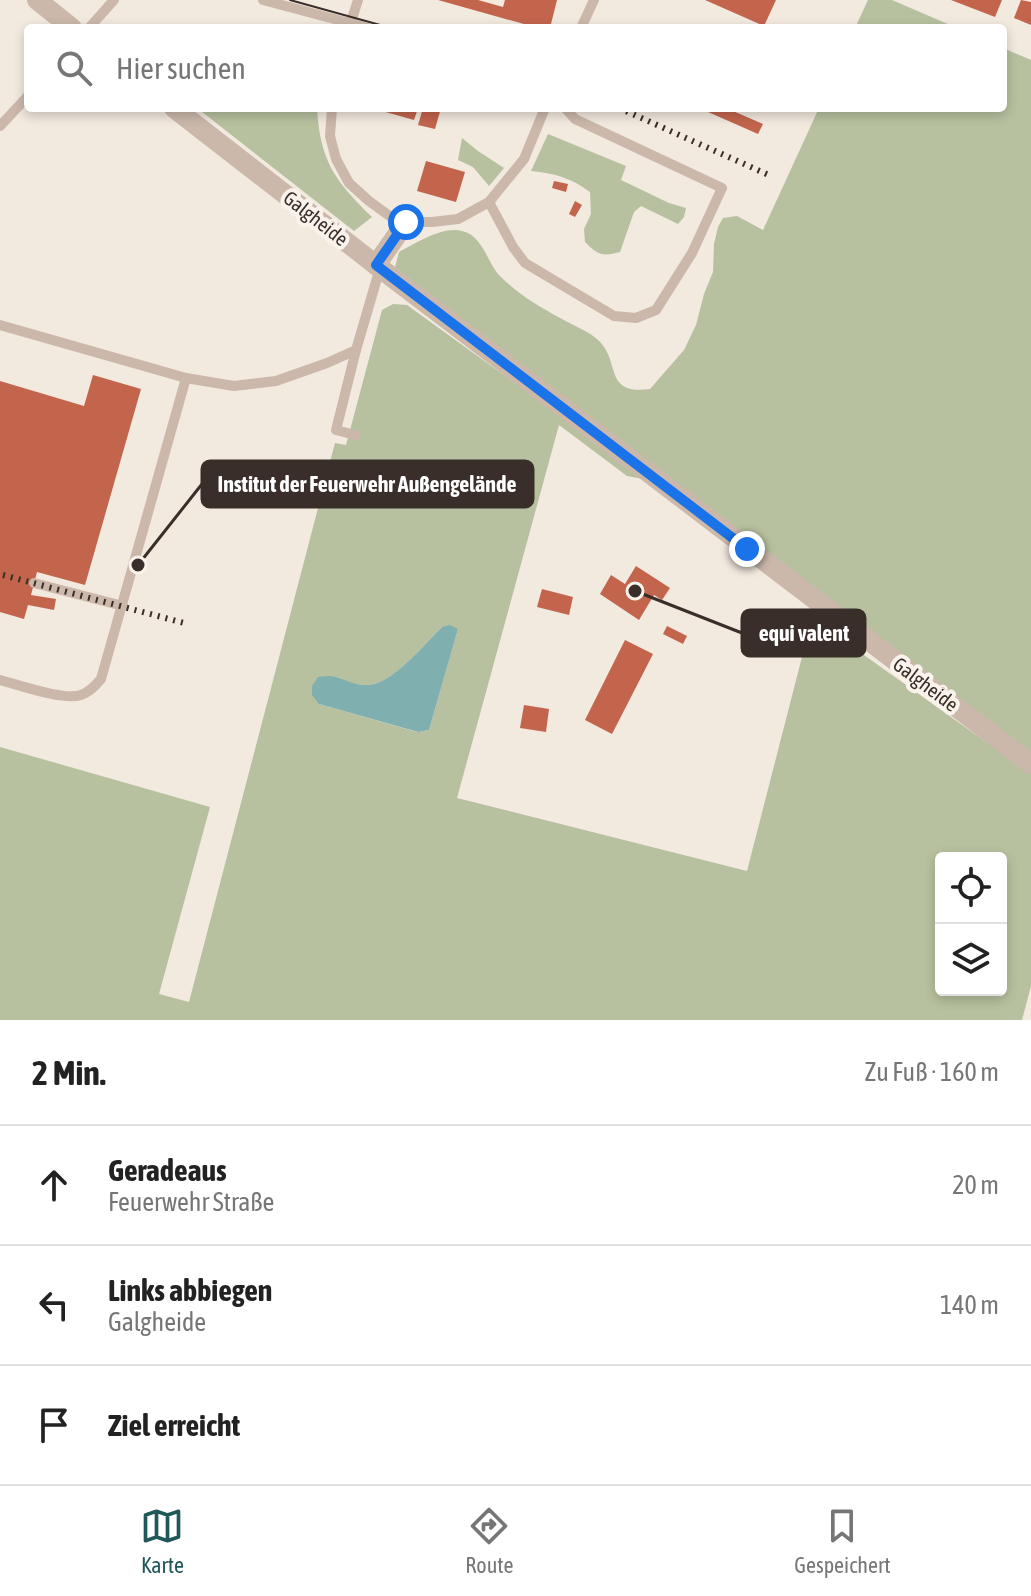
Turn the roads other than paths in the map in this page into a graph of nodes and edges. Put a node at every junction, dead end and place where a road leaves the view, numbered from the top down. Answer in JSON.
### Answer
{"nodes":[{"id":1,"x":37,"y":0,"type":"edge"},
{"id":2,"x":114,"y":0,"type":"edge"},
{"id":3,"x":263,"y":0,"type":"edge"},
{"id":4,"x":358,"y":0,"type":"edge"},
{"id":5,"x":594,"y":0,"type":"edge"},
{"id":6,"x":67,"y":24,"type":"edge"},
{"id":7,"x":93,"y":24,"type":"edge"},
{"id":8,"x":343,"y":24,"type":"edge"},
{"id":9,"x":351,"y":24,"type":"edge"},
{"id":10,"x":583,"y":24,"type":"edge"},
{"id":11,"x":24,"y":100,"type":"edge"},
{"id":12,"x":179,"y":112,"type":"edge"},
{"id":13,"x":332,"y":112,"type":"edge"},
{"id":14,"x":543,"y":112,"type":"edge"},
{"id":15,"x":569,"y":112,"type":"edge"},
{"id":16,"x":1,"y":124,"type":"edge"},
{"id":17,"x":489,"y":202,"type":"junction"},
{"id":18,"x":406,"y":222,"type":"junction"},
{"id":19,"x":378,"y":267,"type":"junction"},
{"id":20,"x":0,"y":325,"type":"edge"},
{"id":21,"x":356,"y":350,"type":"junction"},
{"id":22,"x":186,"y":378,"type":"junction"},
{"id":23,"x":355,"y":435,"type":"dead end"},
{"id":24,"x":34,"y":583,"type":"dead end"},
{"id":25,"x":123,"y":606,"type":"junction"},
{"id":26,"x":0,"y":680,"type":"edge"},
{"id":27,"x":1031,"y":764,"type":"edge"}],
"edges":[{"from":1,"to":6,"type":"street"},
{"from":2,"to":7,"type":"lane"},
{"from":3,"to":8,"type":"lane"},
{"from":4,"to":9,"type":"lane"},
{"from":5,"to":10,"type":"lane"},
{"from":11,"to":16,"type":"lane"},
{"from":12,"to":19,"type":"street","name":"Galgheide"},
{"from":13,"to":18,"type":"lane"},
{"from":14,"to":17,"type":"lane"},
{"from":15,"to":17,"type":"lane"},
{"from":17,"to":18,"type":"lane"},
{"from":18,"to":19,"type":"street"},
{"from":19,"to":21,"type":"lane"},
{"from":19,"to":27,"type":"street","name":"Galgheide"},
{"from":20,"to":22,"type":"lane"},
{"from":21,"to":22,"type":"lane"},
{"from":21,"to":23,"type":"lane"},
{"from":22,"to":25,"type":"lane"},
{"from":24,"to":25,"type":"lane"},
{"from":25,"to":26,"type":"lane"}]}
